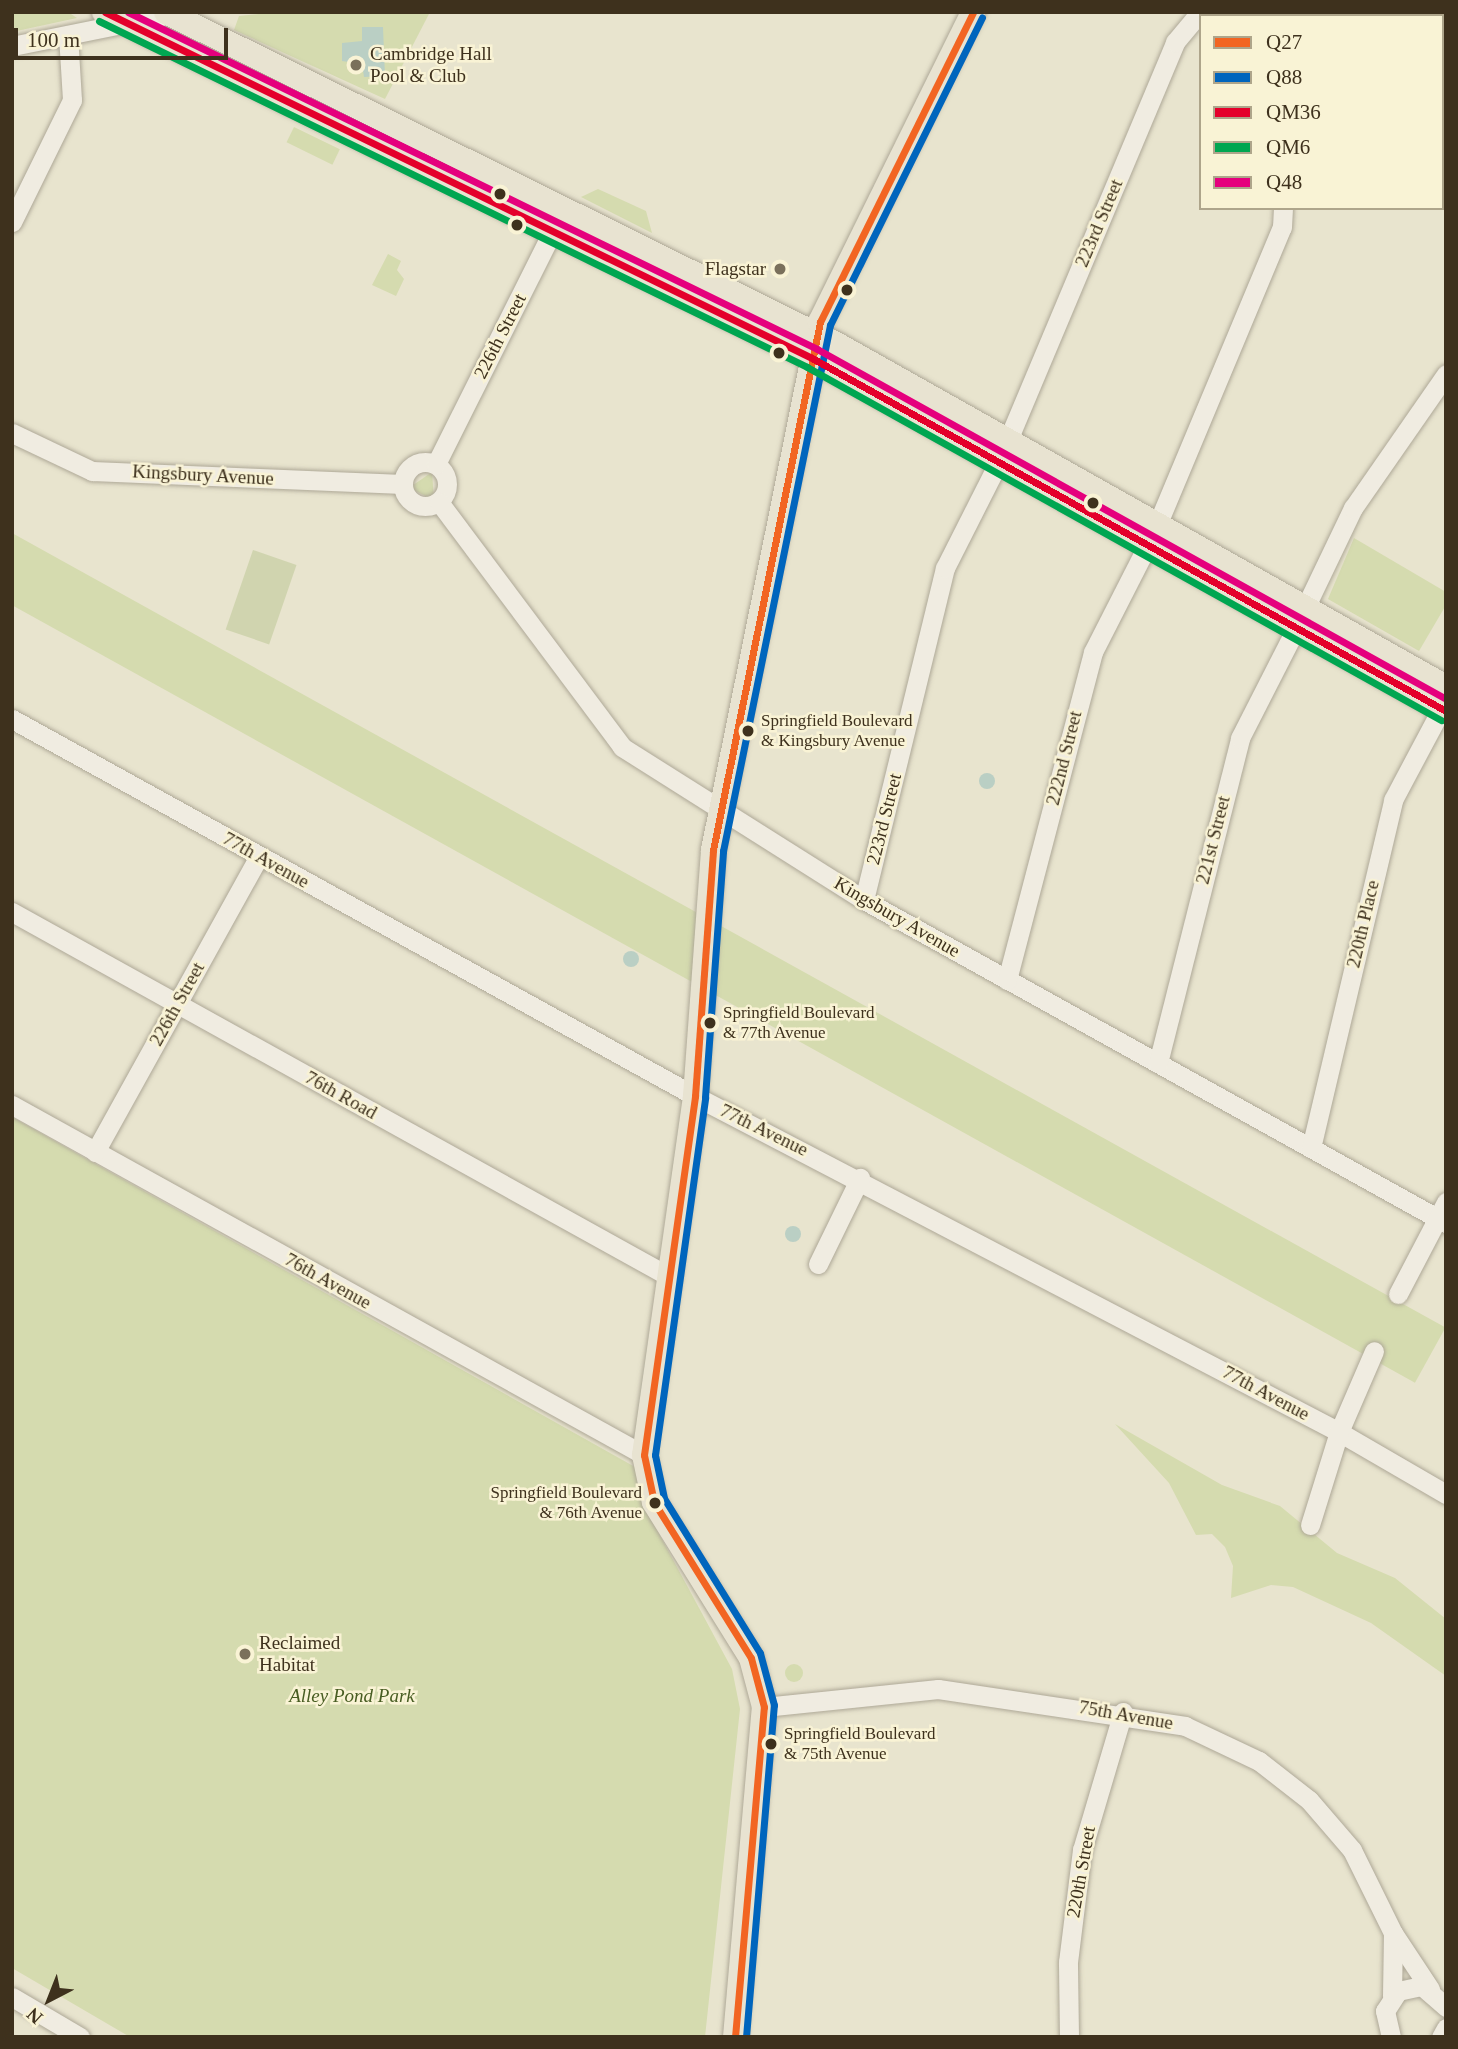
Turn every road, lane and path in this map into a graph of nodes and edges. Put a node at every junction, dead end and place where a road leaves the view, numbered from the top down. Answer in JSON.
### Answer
{"nodes":[{"id":1,"x":104,"y":12,"type":"edge"},
{"id":2,"x":973,"y":12,"type":"edge"},
{"id":3,"x":1200,"y":12,"type":"edge"},
{"id":4,"x":173,"y":13,"type":"edge"},
{"id":5,"x":129,"y":24,"type":"junction"},
{"id":6,"x":68,"y":35,"type":"junction"},
{"id":7,"x":12,"y":46,"type":"edge"},
{"id":8,"x":563,"y":208,"type":"junction"},
{"id":9,"x":1283,"y":210,"type":"edge"},
{"id":10,"x":12,"y":222,"type":"edge"},
{"id":11,"x":552,"y":232,"type":"junction"},
{"id":12,"x":815,"y":346,"type":"junction"},
{"id":13,"x":1446,"y":374,"type":"edge"},
{"id":14,"x":12,"y":433,"type":"edge"},
{"id":15,"x":1003,"y":451,"type":"junction"},
{"id":16,"x":436,"y":464,"type":"junction"},
{"id":17,"x":403,"y":484,"type":"junction"},
{"id":18,"x":439,"y":502,"type":"junction"},
{"id":19,"x":1158,"y":523,"type":"junction"},
{"id":20,"x":1147,"y":546,"type":"junction"},
{"id":21,"x":1301,"y":618,"type":"junction"},
{"id":22,"x":1444,"y":702,"type":"edge"},
{"id":23,"x":12,"y":719,"type":"edge"},
{"id":24,"x":724,"y":807,"type":"junction"},
{"id":25,"x":260,"y":856,"type":"junction"},
{"id":26,"x":864,"y":900,"type":"junction"},
{"id":27,"x":12,"y":912,"type":"edge"},
{"id":28,"x":1007,"y":980,"type":"junction"},
{"id":29,"x":178,"y":1004,"type":"junction"},
{"id":30,"x":1158,"y":1063,"type":"junction"},
{"id":31,"x":695,"y":1096,"type":"junction"},
{"id":32,"x":12,"y":1105,"type":"edge"},
{"id":33,"x":1311,"y":1148,"type":"junction"},
{"id":34,"x":95,"y":1152,"type":"junction"},
{"id":35,"x":860,"y":1178,"type":"junction"},
{"id":36,"x":1443,"y":1215,"type":"edge"},
{"id":37,"x":818,"y":1264,"type":"dead end"},
{"id":38,"x":670,"y":1277,"type":"junction"},
{"id":39,"x":1398,"y":1294,"type":"dead end"},
{"id":40,"x":1374,"y":1351,"type":"dead end"},
{"id":41,"x":1339,"y":1432,"type":"junction"},
{"id":42,"x":644,"y":1455,"type":"junction"},
{"id":43,"x":1446,"y":1494,"type":"edge"},
{"id":44,"x":1310,"y":1525,"type":"dead end"},
{"id":45,"x":764,"y":1707,"type":"junction"},
{"id":46,"x":1123,"y":1713,"type":"junction"},
{"id":47,"x":1392,"y":1933,"type":"junction"},
{"id":48,"x":1430,"y":1989,"type":"junction"},
{"id":49,"x":1392,"y":1996,"type":"junction"},
{"id":50,"x":12,"y":1997,"type":"edge"},
{"id":51,"x":1446,"y":2007,"type":"edge"},
{"id":52,"x":1446,"y":2028,"type":"edge"},
{"id":53,"x":1384,"y":2031,"type":"edge"},
{"id":54,"x":79,"y":2037,"type":"edge"},
{"id":55,"x":735,"y":2037,"type":"edge"},
{"id":56,"x":1069,"y":2037,"type":"edge"},
{"id":57,"x":1441,"y":2037,"type":"edge"}],
"edges":[{"from":1,"to":5,"type":"main road"},
{"from":2,"to":12,"type":"main road"},
{"from":3,"to":15,"type":"street","name":"223rd Street"},
{"from":4,"to":5,"type":"street"},
{"from":4,"to":8,"type":"main road"},
{"from":5,"to":6,"type":"street"},
{"from":5,"to":11,"type":"main road"},
{"from":6,"to":7,"type":"street"},
{"from":6,"to":10,"type":"street"},
{"from":8,"to":11,"type":"street","name":"226th Street"},
{"from":8,"to":12,"type":"main road"},
{"from":9,"to":19,"type":"street"},
{"from":11,"to":12,"type":"main road"},
{"from":11,"to":16,"type":"street","name":"226th Street"},
{"from":12,"to":15,"type":"main road"},
{"from":12,"to":24,"type":"main road"},
{"from":13,"to":21,"type":"street","name":"221st Street"},
{"from":14,"to":17,"type":"street","name":"Kingsbury Avenue"},
{"from":15,"to":19,"type":"main road"},
{"from":15,"to":20,"type":"main road"},
{"from":15,"to":26,"type":"street","name":"223rd Street"},
{"from":16,"to":17,"type":"street"},
{"from":16,"to":18,"type":"street"},
{"from":17,"to":18,"type":"street"},
{"from":18,"to":24,"type":"street","name":"Kingsbury Avenue"},
{"from":19,"to":21,"type":"main road"},
{"from":20,"to":21,"type":"main road"},
{"from":20,"to":28,"type":"street","name":"222nd Street"},
{"from":21,"to":22,"type":"main road"},
{"from":21,"to":30,"type":"street","name":"221st Street"},
{"from":22,"to":33,"type":"street","name":"220th Place"},
{"from":23,"to":25,"type":"street","name":"77th Avenue"},
{"from":24,"to":26,"type":"street","name":"Kingsbury Avenue"},
{"from":24,"to":31,"type":"main road"},
{"from":25,"to":29,"type":"street","name":"226th Street"},
{"from":25,"to":31,"type":"street","name":"77th Avenue"},
{"from":26,"to":28,"type":"street","name":"Kingsbury Avenue"},
{"from":27,"to":29,"type":"street","name":"76th Road"},
{"from":28,"to":30,"type":"street","name":"Kingsbury Avenue"},
{"from":29,"to":34,"type":"street","name":"226th Street"},
{"from":29,"to":38,"type":"street","name":"76th Road"},
{"from":30,"to":33,"type":"street","name":"Kingsbury Avenue"},
{"from":31,"to":35,"type":"street","name":"77th Avenue"},
{"from":31,"to":38,"type":"main road"},
{"from":32,"to":34,"type":"street","name":"76th Avenue"},
{"from":33,"to":36,"type":"street","name":"Kingsbury Avenue"},
{"from":34,"to":42,"type":"street","name":"76th Avenue"},
{"from":35,"to":37,"type":"street"},
{"from":35,"to":41,"type":"street","name":"77th Avenue"},
{"from":36,"to":39,"type":"street"},
{"from":38,"to":42,"type":"main road"},
{"from":40,"to":41,"type":"street"},
{"from":41,"to":43,"type":"street","name":"77th Avenue"},
{"from":41,"to":44,"type":"street"},
{"from":42,"to":45,"type":"main road"},
{"from":45,"to":46,"type":"street","name":"75th Avenue"},
{"from":45,"to":55,"type":"main road"},
{"from":46,"to":47,"type":"street","name":"75th Avenue"},
{"from":46,"to":56,"type":"street","name":"220th Street"},
{"from":47,"to":48,"type":"street","name":"75th Avenue"},
{"from":47,"to":49,"type":"street","name":"75th Avenue"},
{"from":48,"to":49,"type":"street"},
{"from":48,"to":51,"type":"street","name":"75th Avenue"},
{"from":49,"to":53,"type":"street","name":"75th Avenue"},
{"from":50,"to":54,"type":"street"},
{"from":52,"to":57,"type":"street"}]}
